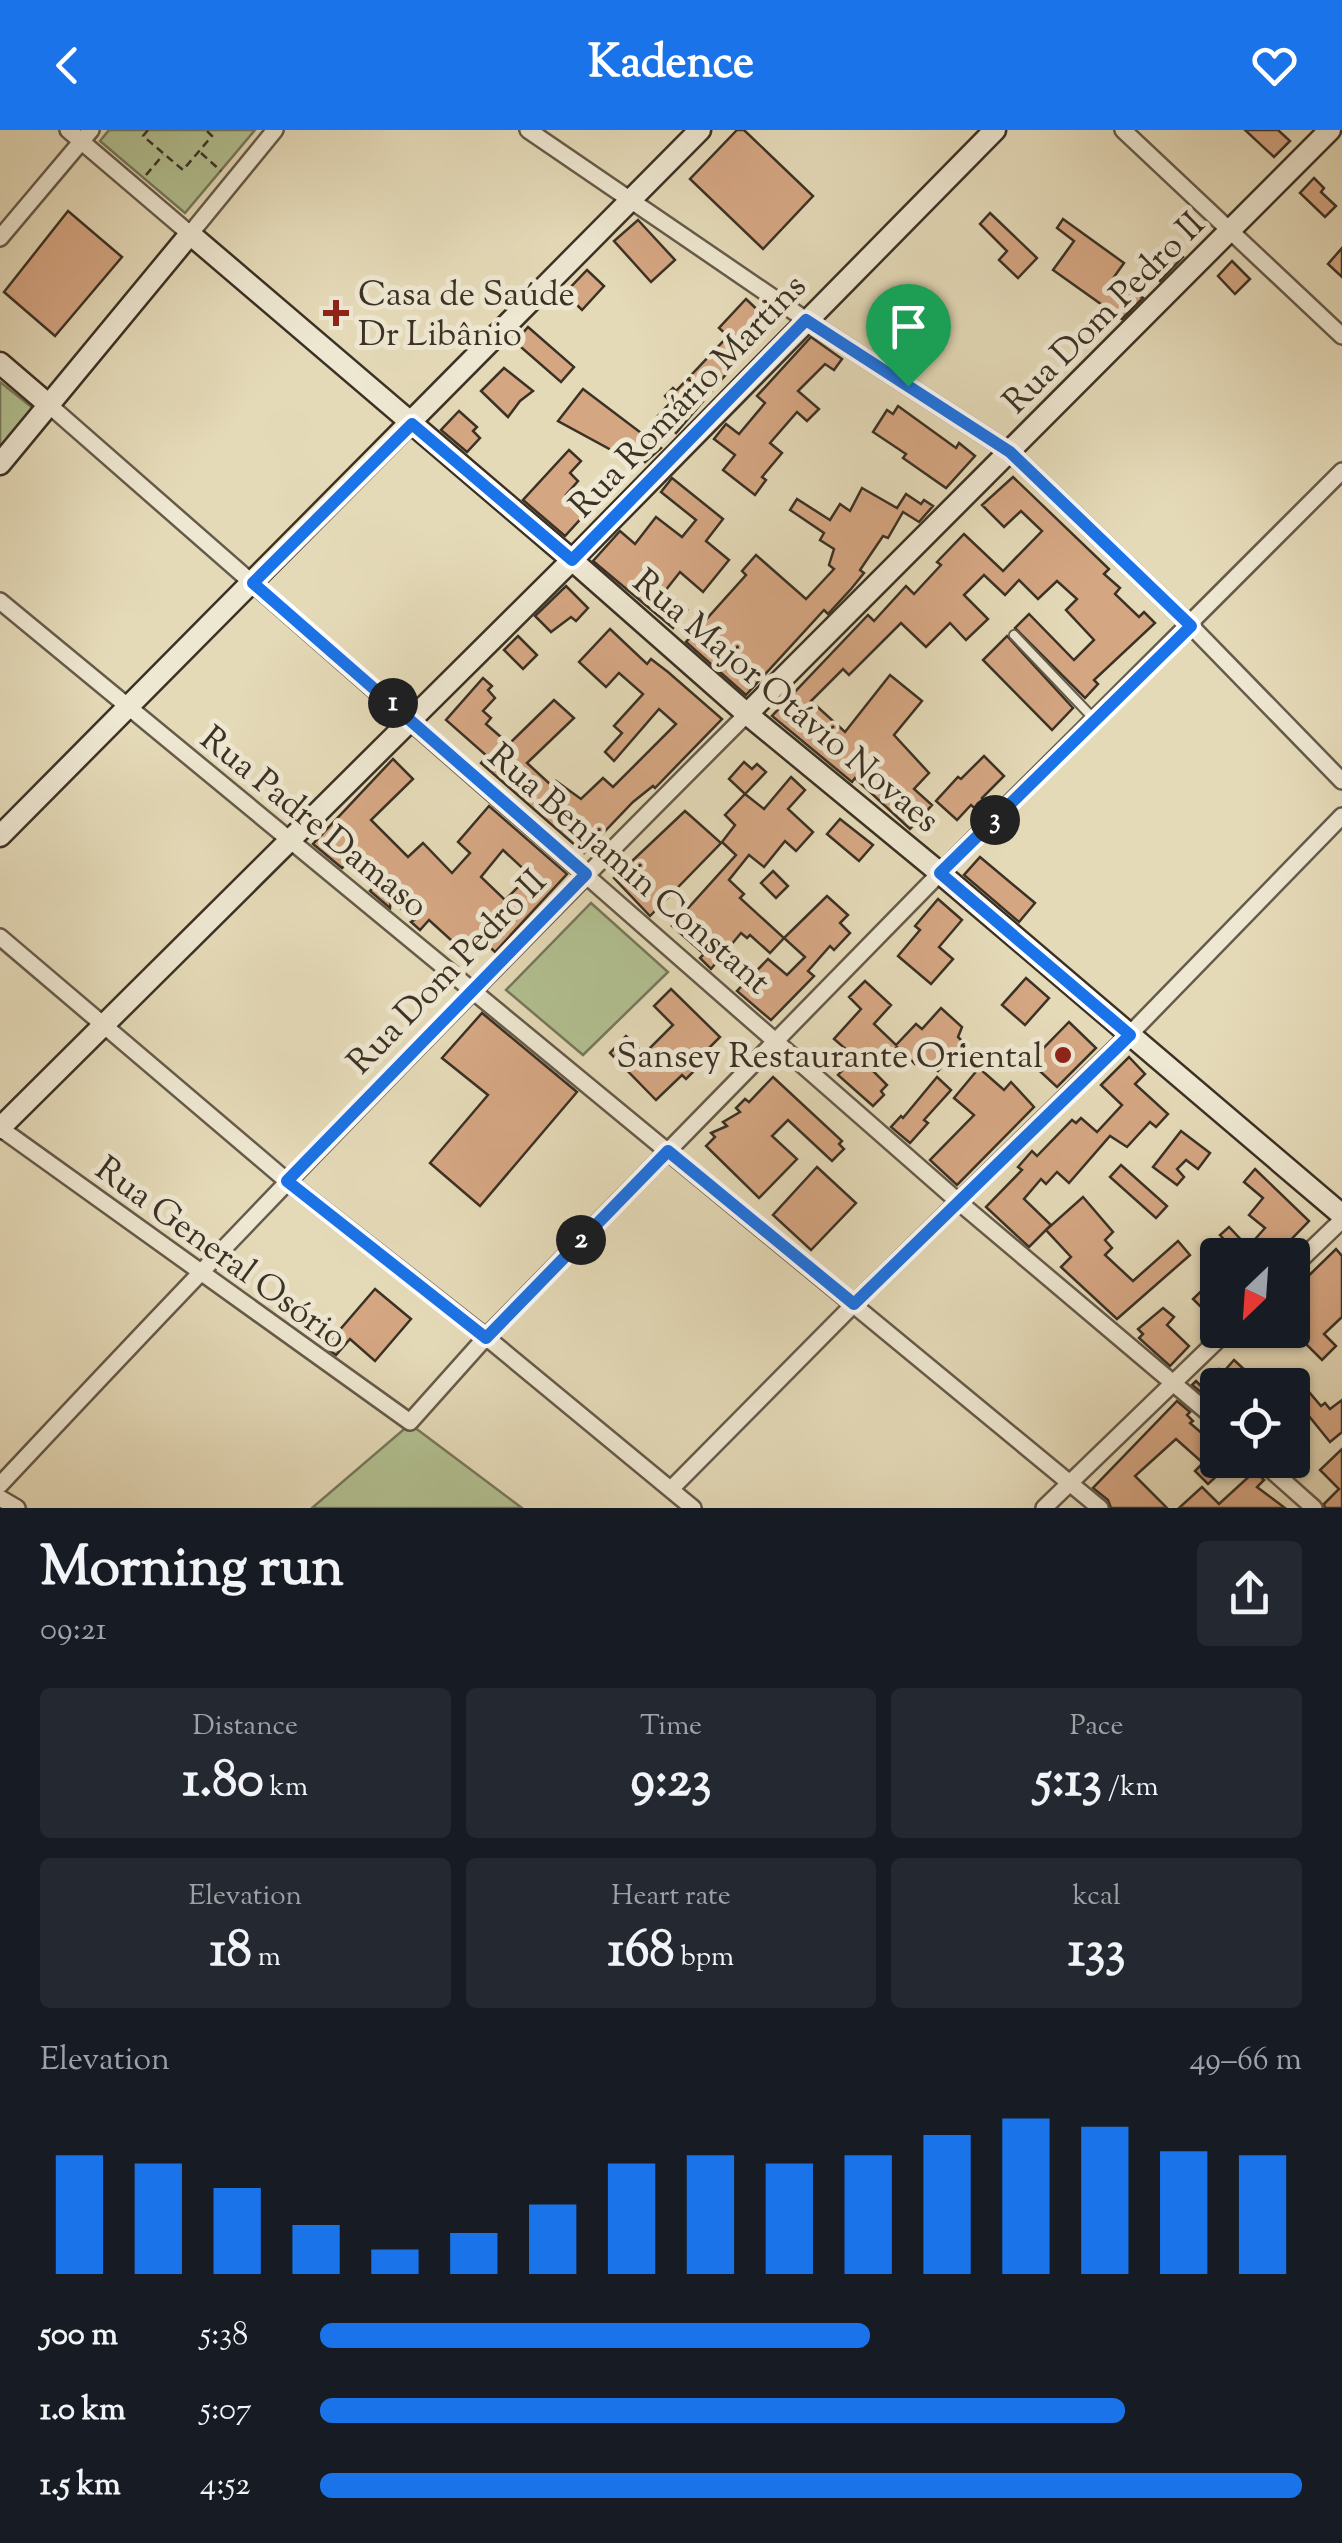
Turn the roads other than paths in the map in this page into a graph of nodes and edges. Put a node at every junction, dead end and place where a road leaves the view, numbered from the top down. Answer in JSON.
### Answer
{"nodes":[{"id":1,"x":68,"y":130,"type":"edge"},
{"id":2,"x":275,"y":130,"type":"edge"},
{"id":3,"x":528,"y":130,"type":"edge"},
{"id":4,"x":700,"y":130,"type":"edge"},
{"id":5,"x":995,"y":130,"type":"edge"},
{"id":6,"x":1123,"y":130,"type":"edge"},
{"id":7,"x":1330,"y":130,"type":"edge"},
{"id":8,"x":86,"y":136,"type":"edge"},
{"id":9,"x":632,"y":200,"type":"junction"},
{"id":10,"x":1230,"y":231,"type":"junction"},
{"id":11,"x":190,"y":234,"type":"junction"},
{"id":12,"x":0,"y":238,"type":"edge"},
{"id":13,"x":806,"y":320,"type":"junction"},
{"id":14,"x":1342,"y":336,"type":"edge"},
{"id":15,"x":0,"y":363,"type":"edge"},
{"id":16,"x":49,"y":405,"type":"junction"},
{"id":17,"x":412,"y":424,"type":"junction"},
{"id":18,"x":1010,"y":452,"type":"junction"},
{"id":19,"x":0,"y":464,"type":"edge"},
{"id":20,"x":1342,"y":471,"type":"edge"},
{"id":21,"x":572,"y":560,"type":"junction"},
{"id":22,"x":253,"y":583,"type":"junction"},
{"id":23,"x":0,"y":600,"type":"edge"},
{"id":24,"x":1191,"y":626,"type":"junction"},
{"id":25,"x":1014,"y":635,"type":"dead end"},
{"id":26,"x":129,"y":707,"type":"junction"},
{"id":27,"x":747,"y":714,"type":"junction"},
{"id":28,"x":411,"y":719,"type":"junction"},
{"id":29,"x":1095,"y":720,"type":"junction"},
{"id":30,"x":1342,"y":781,"type":"edge"},
{"id":31,"x":1342,"y":816,"type":"edge"},
{"id":32,"x":0,"y":836,"type":"edge"},
{"id":33,"x":290,"y":839,"type":"junction"},
{"id":34,"x":940,"y":873,"type":"junction"},
{"id":35,"x":586,"y":874,"type":"junction"},
{"id":36,"x":0,"y":937,"type":"edge"},
{"id":37,"x":472,"y":990,"type":"junction"},
{"id":38,"x":102,"y":1026,"type":"junction"},
{"id":39,"x":1130,"y":1035,"type":"junction"},
{"id":40,"x":776,"y":1041,"type":"junction"},
{"id":41,"x":0,"y":1128,"type":"edge"},
{"id":42,"x":668,"y":1151,"type":"junction"},
{"id":43,"x":287,"y":1181,"type":"junction"},
{"id":44,"x":960,"y":1203,"type":"junction"},
{"id":45,"x":1342,"y":1218,"type":"edge"},
{"id":46,"x":1310,"y":1250,"type":"edge"},
{"id":47,"x":198,"y":1273,"type":"junction"},
{"id":48,"x":854,"y":1304,"type":"junction"},
{"id":49,"x":486,"y":1338,"type":"junction"},
{"id":50,"x":1209,"y":1348,"type":"edge"},
{"id":51,"x":1174,"y":1382,"type":"junction"},
{"id":52,"x":1200,"y":1406,"type":"edge"},
{"id":53,"x":1280,"y":1478,"type":"edge"},
{"id":54,"x":0,"y":1484,"type":"edge"},
{"id":55,"x":1070,"y":1484,"type":"junction"},
{"id":56,"x":671,"y":1490,"type":"junction"},
{"id":57,"x":0,"y":1498,"type":"edge"},
{"id":58,"x":17,"y":1508,"type":"edge"},
{"id":59,"x":693,"y":1508,"type":"edge"},
{"id":60,"x":1044,"y":1508,"type":"edge"},
{"id":61,"x":1100,"y":1508,"type":"edge"},
{"id":62,"x":1314,"y":1508,"type":"edge"}],
"edges":[{"from":1,"to":8,"type":"street"},
{"from":2,"to":11,"type":"street"},
{"from":3,"to":9,"type":"street"},
{"from":4,"to":9,"type":"street"},
{"from":5,"to":13,"type":"street","name":"Rua Romário Martins"},
{"from":6,"to":10,"type":"street"},
{"from":7,"to":10,"type":"street","name":"Rua Dom Pedro II"},
{"from":8,"to":11,"type":"street"},
{"from":8,"to":12,"type":"street"},
{"from":9,"to":13,"type":"street"},
{"from":9,"to":17,"type":"street"},
{"from":10,"to":14,"type":"street"},
{"from":10,"to":18,"type":"street","name":"Rua Dom Pedro II"},
{"from":11,"to":16,"type":"street"},
{"from":11,"to":17,"type":"street","name":"Rua Major Otávio Novaes"},
{"from":13,"to":18,"type":"street"},
{"from":13,"to":21,"type":"street","name":"Rua Romário Martins"},
{"from":15,"to":16,"type":"street","name":"Rua Benjamin Constant"},
{"from":16,"to":19,"type":"street"},
{"from":16,"to":22,"type":"street","name":"Rua Benjamin Constant"},
{"from":17,"to":21,"type":"street","name":"Rua Major Otávio Novaes"},
{"from":17,"to":22,"type":"street"},
{"from":18,"to":24,"type":"street"},
{"from":18,"to":27,"type":"street","name":"Rua Dom Pedro II"},
{"from":20,"to":24,"type":"street"},
{"from":21,"to":27,"type":"street","name":"Rua Major Otávio Novaes"},
{"from":21,"to":28,"type":"street","name":"Rua Romário Martins"},
{"from":22,"to":26,"type":"street"},
{"from":22,"to":28,"type":"street","name":"Rua Benjamin Constant"},
{"from":23,"to":26,"type":"street","name":"Rua Padre Damaso"},
{"from":24,"to":29,"type":"street"},
{"from":24,"to":30,"type":"street"},
{"from":25,"to":29,"type":"lane"},
{"from":26,"to":32,"type":"street"},
{"from":26,"to":33,"type":"street","name":"Rua Padre Damaso"},
{"from":27,"to":34,"type":"street","name":"Rua Major Otávio Novaes"},
{"from":27,"to":35,"type":"street","name":"Rua Dom Pedro II"},
{"from":28,"to":33,"type":"street","name":"Rua Romário Martins"},
{"from":28,"to":35,"type":"street","name":"Rua Benjamin Constant"},
{"from":29,"to":34,"type":"street"},
{"from":31,"to":39,"type":"street"},
{"from":33,"to":37,"type":"street","name":"Rua Padre Damaso"},
{"from":33,"to":38,"type":"street","name":"Rua Romário Martins"},
{"from":34,"to":39,"type":"street","name":"Rua Major Otávio Novaes"},
{"from":34,"to":40,"type":"street"},
{"from":35,"to":37,"type":"street","name":"Rua Dom Pedro II"},
{"from":35,"to":40,"type":"street","name":"Rua Benjamin Constant"},
{"from":36,"to":38,"type":"street"},
{"from":37,"to":42,"type":"street","name":"Rua Padre Damaso"},
{"from":37,"to":43,"type":"street","name":"Rua Dom Pedro II"},
{"from":38,"to":41,"type":"street","name":"Rua Romário Martins"},
{"from":38,"to":43,"type":"street"},
{"from":39,"to":44,"type":"street"},
{"from":39,"to":45,"type":"street","name":"Rua Major Otávio Novaes"},
{"from":40,"to":42,"type":"street"},
{"from":40,"to":44,"type":"street","name":"Rua Benjamin Constant"},
{"from":41,"to":47,"type":"street","name":"Rua General Osório"},
{"from":42,"to":48,"type":"street","name":"Rua Padre Damaso"},
{"from":42,"to":49,"type":"street"},
{"from":43,"to":47,"type":"street","name":"Rua Dom Pedro II"},
{"from":43,"to":49,"type":"street"},
{"from":44,"to":48,"type":"street"},
{"from":44,"to":51,"type":"street","name":"Rua Benjamin Constant"},
{"from":45,"to":46,"type":"street"},
{"from":47,"to":49,"type":"street","name":"Rua General Osório"},
{"from":47,"to":54,"type":"street","name":"Rua Dom Pedro II"},
{"from":48,"to":55,"type":"street","name":"Rua Padre Damaso"},
{"from":48,"to":56,"type":"street"},
{"from":49,"to":56,"type":"street"},
{"from":50,"to":51,"type":"street"},
{"from":51,"to":52,"type":"street","name":"Rua Benjamin Constant"},
{"from":51,"to":55,"type":"street"},
{"from":53,"to":62,"type":"street"},
{"from":55,"to":60,"type":"street"},
{"from":55,"to":61,"type":"street","name":"Rua Padre Damaso"},
{"from":56,"to":59,"type":"street"},
{"from":57,"to":58,"type":"street"}]}
